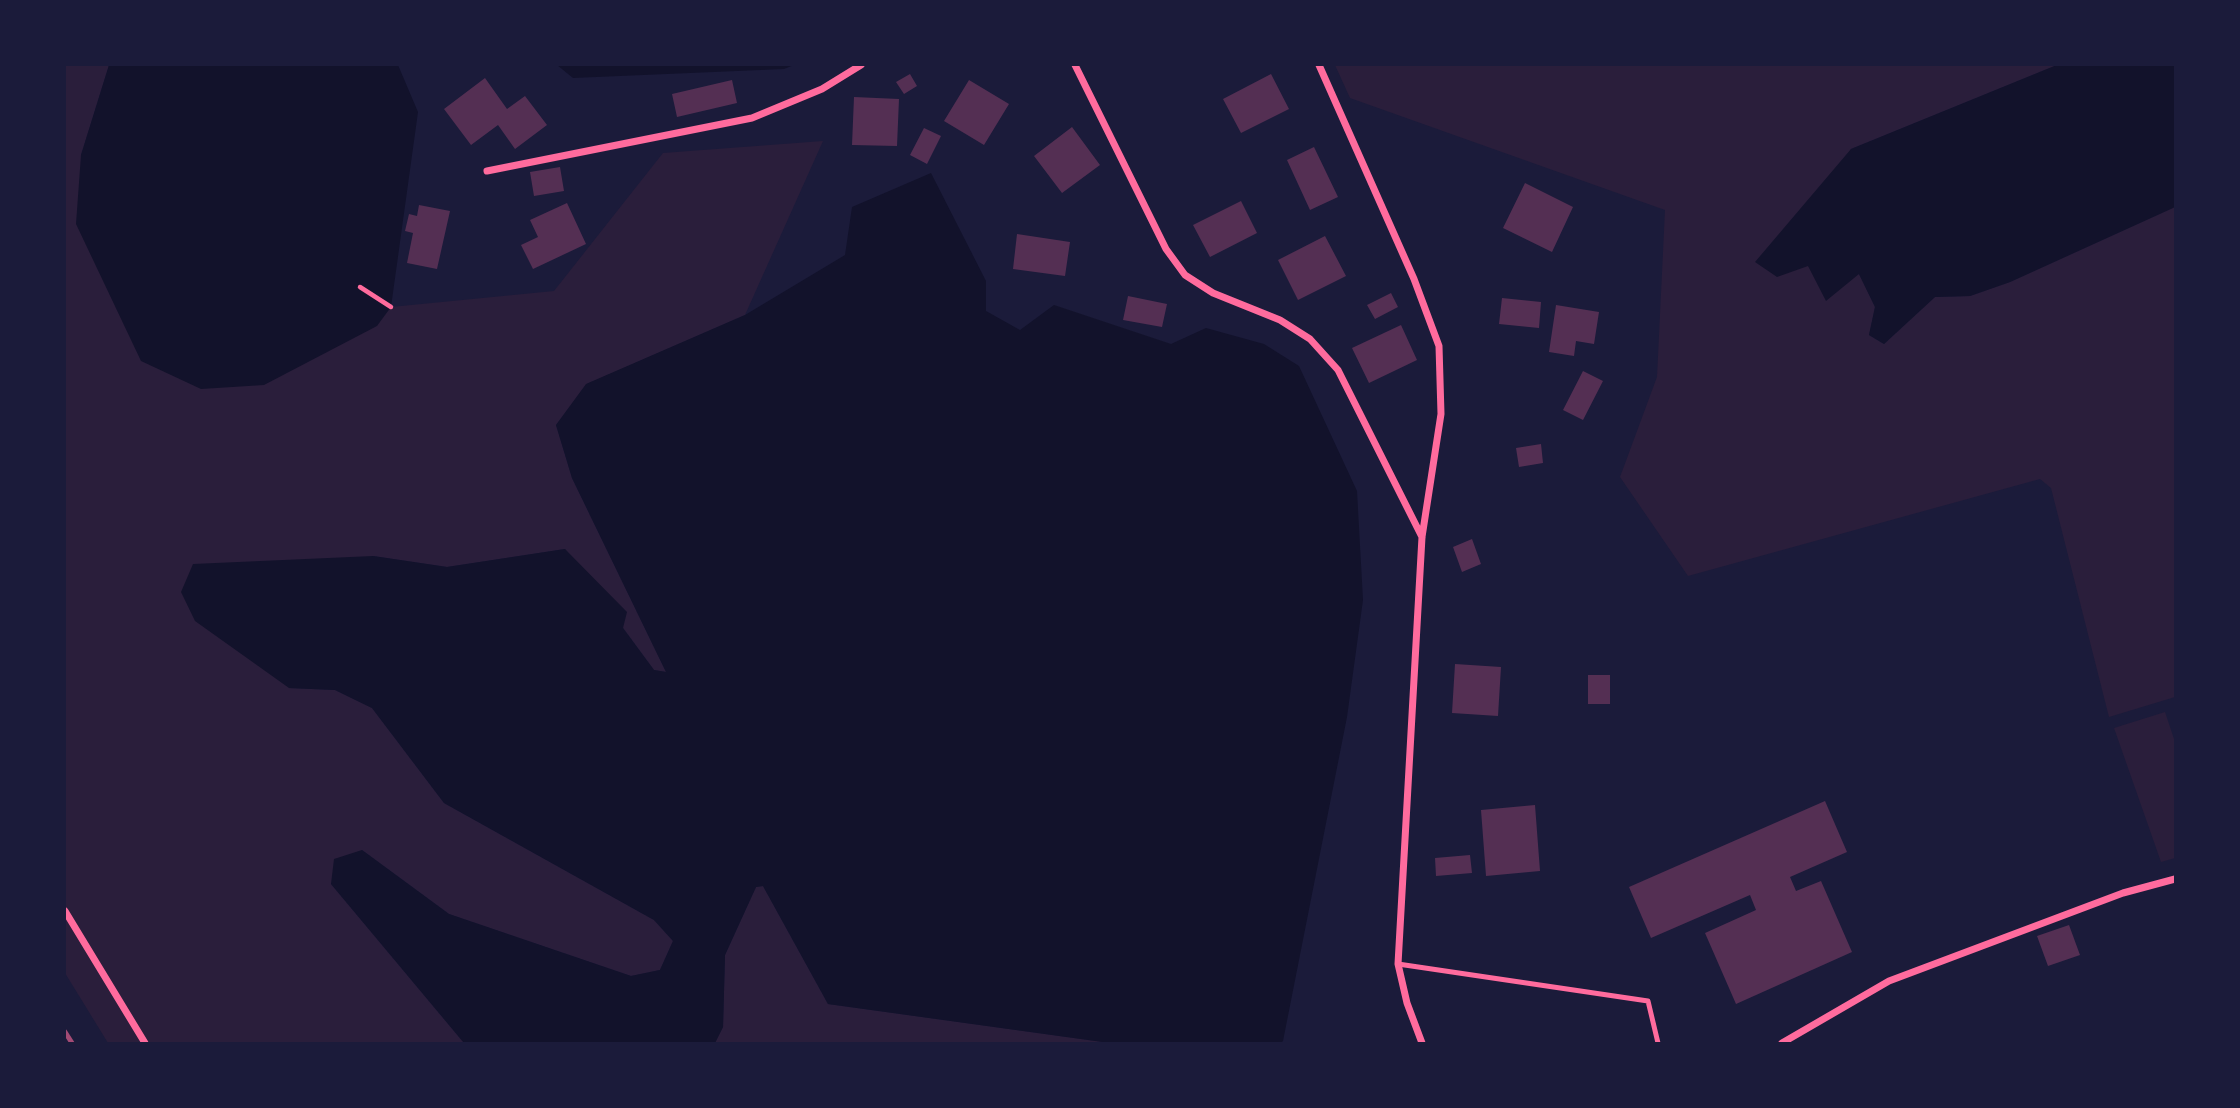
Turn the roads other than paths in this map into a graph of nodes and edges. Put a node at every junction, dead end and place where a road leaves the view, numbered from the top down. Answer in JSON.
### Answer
{"nodes":[{"id":1,"x":861,"y":65,"type":"edge"},
{"id":2,"x":1075,"y":65,"type":"edge"},
{"id":3,"x":1319,"y":65,"type":"edge"},
{"id":4,"x":487,"y":171,"type":"dead end"},
{"id":5,"x":1422,"y":537,"type":"junction"},
{"id":6,"x":2175,"y":879,"type":"edge"},
{"id":7,"x":65,"y":911,"type":"edge"},
{"id":8,"x":1398,"y":964,"type":"junction"},
{"id":9,"x":145,"y":1043,"type":"edge"},
{"id":10,"x":1422,"y":1043,"type":"edge"},
{"id":11,"x":1658,"y":1043,"type":"edge"},
{"id":12,"x":1782,"y":1043,"type":"edge"}],
"edges":[{"from":1,"to":4,"type":"street"},
{"from":2,"to":5,"type":"street"},
{"from":3,"to":5,"type":"street"},
{"from":5,"to":8,"type":"street"},
{"from":6,"to":12,"type":"street"},
{"from":7,"to":9,"type":"street"},
{"from":8,"to":10,"type":"street"},
{"from":8,"to":11,"type":"lane"}]}
